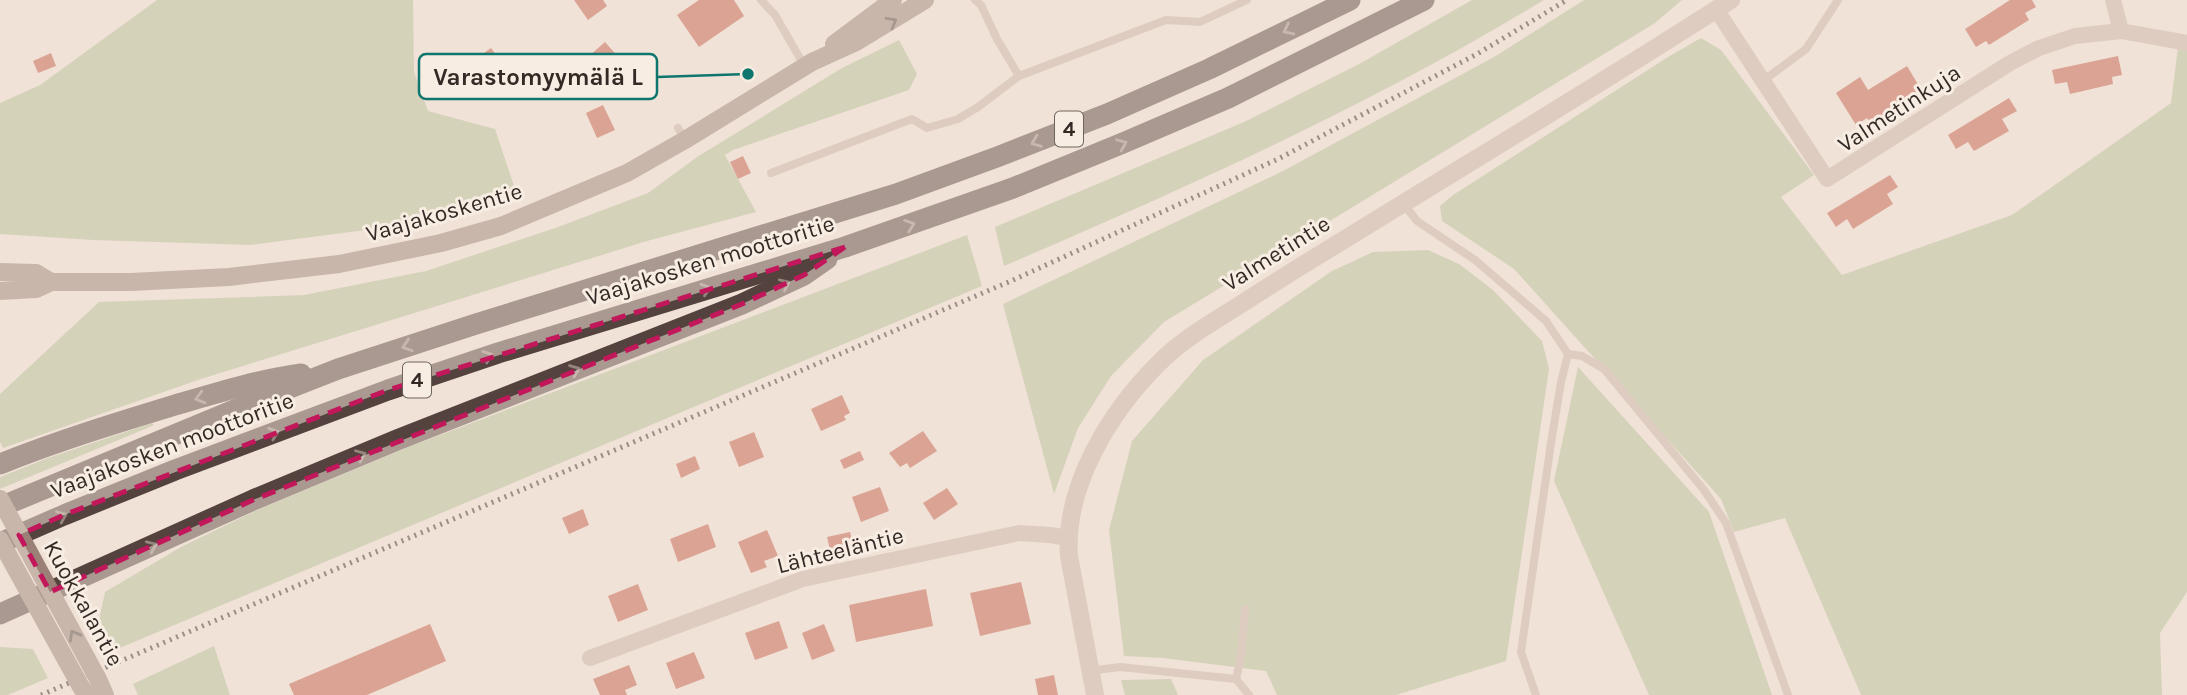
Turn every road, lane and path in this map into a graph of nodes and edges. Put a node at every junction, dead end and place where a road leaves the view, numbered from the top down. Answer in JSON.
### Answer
{"nodes":[{"id":1,"x":761,"y":0,"type":"edge"},
{"id":2,"x":893,"y":0,"type":"edge"},
{"id":3,"x":925,"y":0,"type":"edge"},
{"id":4,"x":975,"y":0,"type":"edge"},
{"id":5,"x":1247,"y":0,"type":"edge"},
{"id":6,"x":1350,"y":0,"type":"edge"},
{"id":7,"x":1424,"y":0,"type":"edge"},
{"id":8,"x":1838,"y":0,"type":"edge"},
{"id":9,"x":2113,"y":0,"type":"edge"},
{"id":10,"x":1723,"y":5,"type":"edge"},
{"id":11,"x":2121,"y":31,"type":"junction"},
{"id":12,"x":2187,"y":43,"type":"edge"},
{"id":13,"x":809,"y":64,"type":"junction"},
{"id":14,"x":1019,"y":76,"type":"junction"},
{"id":15,"x":1764,"y":80,"type":"junction"},
{"id":16,"x":771,"y":173,"type":"dead end"},
{"id":17,"x":1403,"y":203,"type":"junction"},
{"id":18,"x":845,"y":247,"type":"junction"},
{"id":19,"x":0,"y":272,"type":"edge"},
{"id":20,"x":51,"y":282,"type":"junction"},
{"id":21,"x":0,"y":291,"type":"edge"},
{"id":22,"x":1568,"y":354,"type":"junction"},
{"id":23,"x":338,"y":369,"type":"junction"},
{"id":24,"x":0,"y":464,"type":"edge"},
{"id":25,"x":0,"y":499,"type":"edge"},
{"id":26,"x":0,"y":507,"type":"edge"},
{"id":27,"x":1068,"y":538,"type":"junction"},
{"id":28,"x":0,"y":542,"type":"edge"},
{"id":29,"x":41,"y":596,"type":"junction"},
{"id":30,"x":1245,"y":609,"type":"dead end"},
{"id":31,"x":0,"y":614,"type":"edge"},
{"id":32,"x":590,"y":658,"type":"dead end"},
{"id":33,"x":1089,"y":671,"type":"junction"},
{"id":34,"x":1236,"y":679,"type":"junction"},
{"id":35,"x":87,"y":695,"type":"edge"},
{"id":36,"x":105,"y":695,"type":"edge"},
{"id":37,"x":1095,"y":695,"type":"edge"},
{"id":38,"x":1249,"y":695,"type":"edge"},
{"id":39,"x":1536,"y":695,"type":"edge"},
{"id":40,"x":1788,"y":695,"type":"edge"}],
"edges":[{"from":1,"to":13,"type":"lane"},
{"from":2,"to":13,"type":"main road","name":"Vaajakoskentie"},
{"from":13,"to":3,"type":"main road","name":"Vaajakoskentie","one_way":true},
{"from":4,"to":14,"type":"lane"},
{"from":5,"to":14,"type":"lane"},
{"from":6,"to":23,"type":"highway","name":"Vaajakosken moottoritie","number":"4","one_way":true},
{"from":18,"to":7,"type":"highway","name":"Vaajakosken moottoritie","number":"4","one_way":true},
{"from":8,"to":15,"type":"lane"},
{"from":9,"to":11,"type":"street"},
{"from":10,"to":15,"type":"street","name":"Valmetinkuja"},
{"from":10,"to":17,"type":"street","name":"Valmetintie"},
{"from":11,"to":12,"type":"street","name":"Valmetinkuja"},
{"from":11,"to":15,"type":"street","name":"Valmetinkuja"},
{"from":13,"to":20,"type":"main road","name":"Vaajakoskentie"},
{"from":14,"to":16,"type":"lane"},
{"from":17,"to":22,"type":"lane"},
{"from":17,"to":27,"type":"street","name":"Valmetintie"},
{"from":28,"to":18,"type":"highway","name":"Vaajakosken moottoritie","number":"4","one_way":true},
{"from":29,"to":18,"type":"highway","one_way":true},
{"from":19,"to":20,"type":"main road","name":"Vaajakoskentie"},
{"from":20,"to":21,"type":"main road","name":"Vaajakoskentie"},
{"from":22,"to":39,"type":"lane"},
{"from":22,"to":40,"type":"lane"},
{"from":23,"to":24,"type":"highway","one_way":true},
{"from":23,"to":26,"type":"highway","name":"Vaajakosken moottoritie","number":"4"},
{"from":25,"to":29,"type":"main road","name":"Kuokkalantie","bridge":true},
{"from":27,"to":32,"type":"street","name":"Lähteeläntie"},
{"from":27,"to":33,"type":"street","name":"Valmetintie"},
{"from":28,"to":29,"type":"main road","name":"Kuokkalantie","bridge":true},
{"from":29,"to":31,"type":"highway"},
{"from":29,"to":35,"type":"main road","name":"Kuokkalantie","bridge":true},
{"from":36,"to":29,"type":"main road","name":"Kuokkalantie","one_way":true,"bridge":true},
{"from":30,"to":34,"type":"lane"},
{"from":33,"to":34,"type":"lane"},
{"from":33,"to":37,"type":"street","name":"Valmetintie"},
{"from":34,"to":38,"type":"lane"}]}
